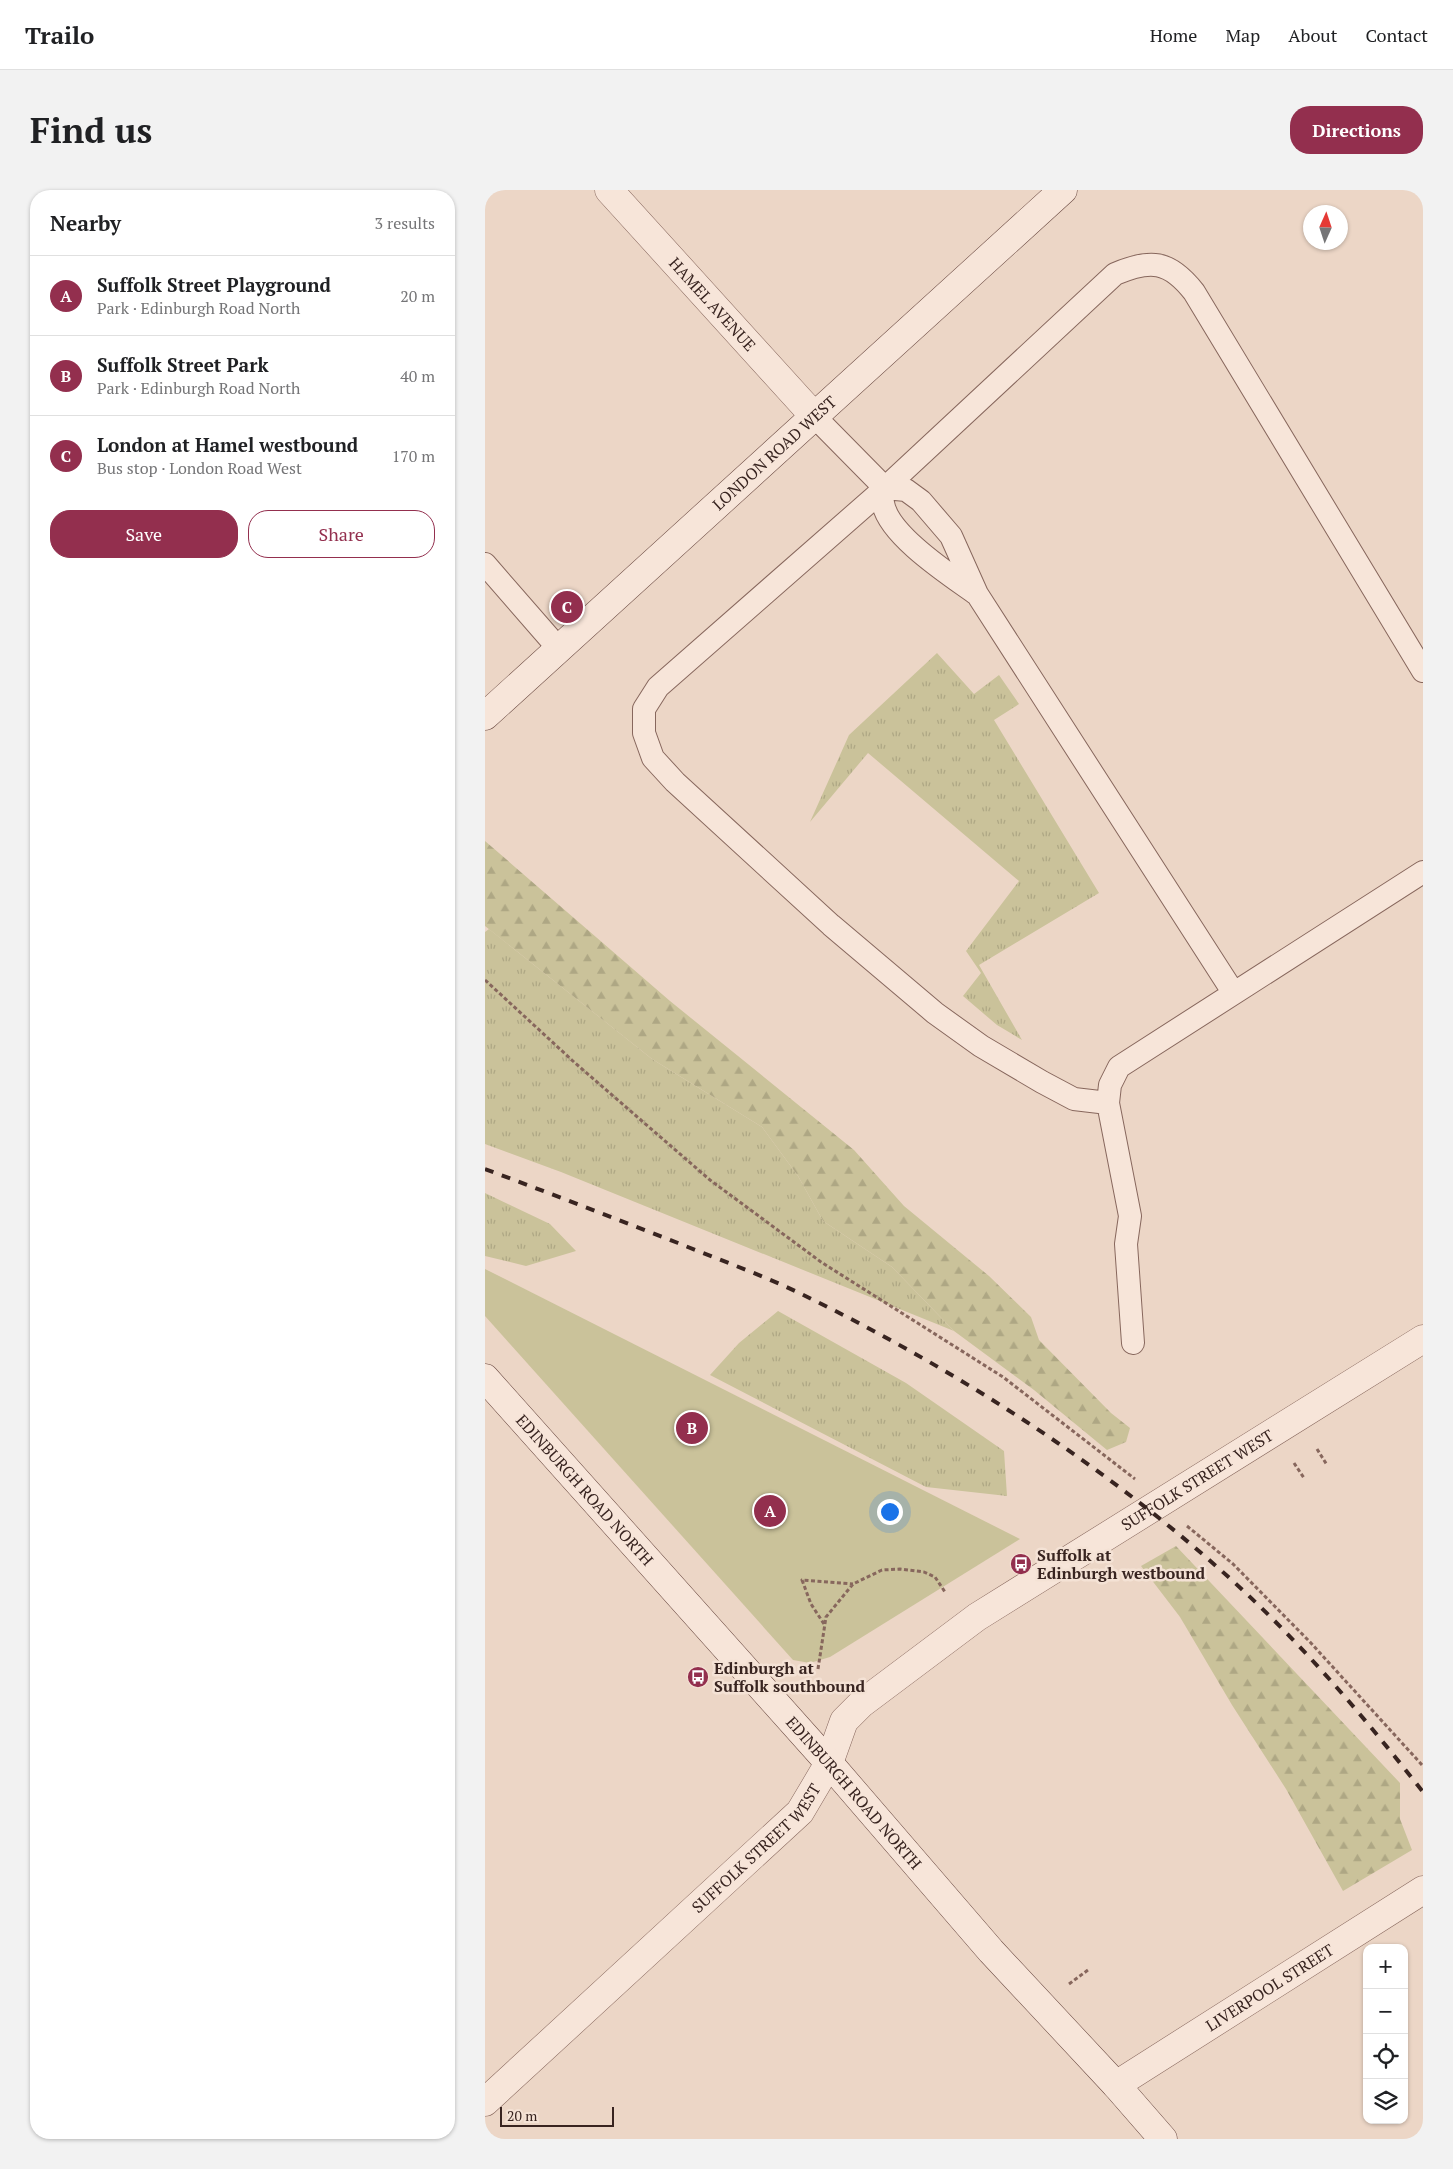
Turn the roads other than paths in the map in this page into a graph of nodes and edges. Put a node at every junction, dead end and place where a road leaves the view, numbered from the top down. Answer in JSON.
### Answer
{"nodes":[{"id":1,"x":609,"y":190,"type":"edge"},
{"id":2,"x":1063,"y":190,"type":"edge"},
{"id":3,"x":815,"y":417,"type":"junction"},
{"id":4,"x":885,"y":488,"type":"junction"},
{"id":5,"x":485,"y":564,"type":"edge"},
{"id":6,"x":977,"y":594,"type":"junction"},
{"id":7,"x":559,"y":649,"type":"junction"},
{"id":8,"x":1423,"y":671,"type":"edge"},
{"id":9,"x":485,"y":716,"type":"edge"},
{"id":10,"x":1423,"y":872,"type":"edge"},
{"id":11,"x":1233,"y":992,"type":"junction"},
{"id":12,"x":1108,"y":1104,"type":"junction"},
{"id":13,"x":1423,"y":1339,"type":"edge"},
{"id":14,"x":1133,"y":1343,"type":"dead end"},
{"id":15,"x":485,"y":1378,"type":"edge"},
{"id":16,"x":829,"y":1763,"type":"junction"},
{"id":17,"x":1423,"y":1890,"type":"edge"},
{"id":18,"x":1116,"y":2085,"type":"junction"},
{"id":19,"x":485,"y":2102,"type":"edge"},
{"id":20,"x":1163,"y":2139,"type":"edge"}],
"edges":[{"from":1,"to":3,"type":"street","name":"HAMEL AVENUE"},
{"from":2,"to":3,"type":"street","name":"LONDON ROAD WEST"},
{"from":3,"to":4,"type":"lane"},
{"from":3,"to":7,"type":"street","name":"LONDON ROAD WEST"},
{"from":4,"to":6,"type":"lane"},
{"from":4,"to":6,"type":"lane"},
{"from":4,"to":8,"type":"lane"},
{"from":4,"to":12,"type":"lane"},
{"from":5,"to":7,"type":"lane"},
{"from":6,"to":11,"type":"lane"},
{"from":7,"to":9,"type":"street","name":"LONDON ROAD WEST"},
{"from":10,"to":11,"type":"lane"},
{"from":11,"to":12,"type":"lane"},
{"from":12,"to":14,"type":"lane"},
{"from":13,"to":16,"type":"street","name":"SUFFOLK STREET WEST"},
{"from":15,"to":16,"type":"street","name":"EDINBURGH ROAD NORTH"},
{"from":16,"to":18,"type":"street","name":"EDINBURGH ROAD NORTH"},
{"from":16,"to":19,"type":"street","name":"SUFFOLK STREET WEST"},
{"from":17,"to":18,"type":"street","name":"LIVERPOOL STREET"},
{"from":18,"to":20,"type":"street","name":"EDINBURGH ROAD NORTH"}]}
